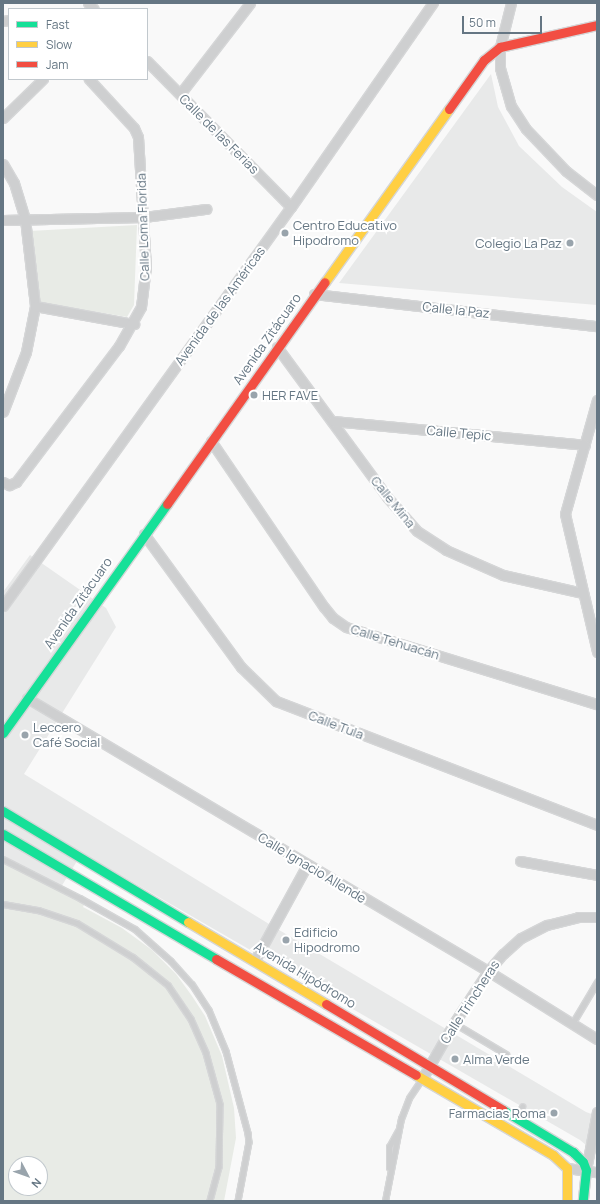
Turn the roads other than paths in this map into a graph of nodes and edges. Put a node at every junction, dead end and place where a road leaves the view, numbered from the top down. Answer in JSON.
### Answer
{"nodes":[{"id":1,"x":511,"y":3,"type":"edge"},
{"id":2,"x":247,"y":4,"type":"edge"},
{"id":3,"x":432,"y":4,"type":"edge"},
{"id":4,"x":597,"y":25,"type":"edge"},
{"id":5,"x":500,"y":47,"type":"junction"},
{"id":6,"x":148,"y":62,"type":"edge"},
{"id":7,"x":41,"y":80,"type":"edge"},
{"id":8,"x":90,"y":80,"type":"edge"},
{"id":9,"x":180,"y":94,"type":"junction"},
{"id":10,"x":3,"y":118,"type":"edge"},
{"id":11,"x":3,"y":164,"type":"edge"},
{"id":12,"x":597,"y":195,"type":"edge"},
{"id":13,"x":291,"y":207,"type":"junction"},
{"id":14,"x":206,"y":209,"type":"dead end"},
{"id":15,"x":144,"y":217,"type":"junction"},
{"id":16,"x":25,"y":219,"type":"junction"},
{"id":17,"x":3,"y":220,"type":"edge"},
{"id":18,"x":314,"y":294,"type":"junction"},
{"id":19,"x":35,"y":306,"type":"junction"},
{"id":20,"x":134,"y":324,"type":"junction"},
{"id":21,"x":597,"y":326,"type":"edge"},
{"id":22,"x":277,"y":347,"type":"junction"},
{"id":23,"x":597,"y":400,"type":"edge"},
{"id":24,"x":3,"y":412,"type":"edge"},
{"id":25,"x":332,"y":421,"type":"junction"},
{"id":26,"x":211,"y":441,"type":"junction"},
{"id":27,"x":585,"y":445,"type":"junction"},
{"id":28,"x":3,"y":482,"type":"edge"},
{"id":29,"x":144,"y":534,"type":"junction"},
{"id":30,"x":583,"y":593,"type":"junction"},
{"id":31,"x":3,"y":606,"type":"edge"},
{"id":32,"x":597,"y":652,"type":"edge"},
{"id":33,"x":27,"y":698,"type":"junction"},
{"id":34,"x":597,"y":704,"type":"edge"},
{"id":35,"x":3,"y":733,"type":"edge"},
{"id":36,"x":3,"y":811,"type":"edge"},
{"id":37,"x":597,"y":825,"type":"edge"},
{"id":38,"x":3,"y":834,"type":"edge"},
{"id":39,"x":3,"y":859,"type":"edge"},
{"id":40,"x":520,"y":861,"type":"dead end"},
{"id":41,"x":307,"y":865,"type":"junction"},
{"id":42,"x":597,"y":875,"type":"edge"},
{"id":43,"x":3,"y":904,"type":"edge"},
{"id":44,"x":597,"y":916,"type":"edge"},
{"id":45,"x":255,"y":960,"type":"junction"},
{"id":46,"x":488,"y":972,"type":"junction"},
{"id":47,"x":597,"y":982,"type":"edge"},
{"id":48,"x":454,"y":1023,"type":"junction"},
{"id":49,"x":572,"y":1024,"type":"junction"},
{"id":50,"x":597,"y":1039,"type":"edge"},
{"id":51,"x":506,"y":1054,"type":"dead end"},
{"id":52,"x":430,"y":1064,"type":"junction"},
{"id":53,"x":422,"y":1079,"type":"junction"},
{"id":54,"x":522,"y":1107,"type":"dead end"},
{"id":55,"x":597,"y":1112,"type":"edge"},
{"id":56,"x":516,"y":1117,"type":"junction"},
{"id":57,"x":398,"y":1131,"type":"junction"},
{"id":58,"x":567,"y":1168,"type":"junction"},
{"id":59,"x":389,"y":1170,"type":"junction"},
{"id":60,"x":586,"y":1170,"type":"junction"},
{"id":61,"x":597,"y":1172,"type":"edge"},
{"id":62,"x":210,"y":1201,"type":"edge"},
{"id":63,"x":238,"y":1201,"type":"edge"},
{"id":64,"x":385,"y":1201,"type":"edge"},
{"id":65,"x":567,"y":1201,"type":"edge"},
{"id":66,"x":583,"y":1201,"type":"edge"}],
"edges":[{"from":1,"to":5,"type":"street"},
{"from":2,"to":9,"type":"street"},
{"from":3,"to":13,"type":"street","name":"Avenida de las Américas"},
{"from":4,"to":5,"type":"main road","name":"Avenida Zitácuaro"},
{"from":5,"to":12,"type":"street"},
{"from":5,"to":18,"type":"main road","name":"Avenida Zitácuaro"},
{"from":6,"to":9,"type":"street","name":"Calle de las Ferias"},
{"from":7,"to":10,"type":"street"},
{"from":8,"to":15,"type":"street","name":"Calle Loma Florida"},
{"from":9,"to":13,"type":"street","name":"Calle de las Ferias"},
{"from":11,"to":16,"type":"street"},
{"from":13,"to":31,"type":"street","name":"Avenida de las Américas"},
{"from":14,"to":15,"type":"street"},
{"from":15,"to":16,"type":"street"},
{"from":15,"to":20,"type":"street","name":"Calle Loma Florida"},
{"from":16,"to":17,"type":"street"},
{"from":16,"to":19,"type":"street"},
{"from":18,"to":21,"type":"street","name":"Calle la Paz"},
{"from":18,"to":22,"type":"main road","name":"Avenida Zitácuaro"},
{"from":19,"to":20,"type":"street"},
{"from":19,"to":24,"type":"street"},
{"from":20,"to":28,"type":"street","name":"Calle Loma Florida"},
{"from":22,"to":25,"type":"street","name":"Calle Mina"},
{"from":22,"to":26,"type":"main road","name":"Avenida Zitácuaro"},
{"from":23,"to":27,"type":"street"},
{"from":25,"to":27,"type":"street","name":"Calle Tepic"},
{"from":25,"to":30,"type":"street","name":"Calle Mina"},
{"from":26,"to":29,"type":"main road","name":"Avenida Zitácuaro"},
{"from":26,"to":34,"type":"street","name":"Calle Tehuacán"},
{"from":27,"to":30,"type":"street"},
{"from":29,"to":33,"type":"main road","name":"Avenida Zitácuaro"},
{"from":29,"to":37,"type":"street","name":"Calle Tula"},
{"from":30,"to":32,"type":"street"},
{"from":33,"to":35,"type":"main road","name":"Avenida Zitácuaro"},
{"from":33,"to":41,"type":"street","name":"Calle Ignacio Allende"},
{"from":36,"to":45,"type":"main road","name":"Avenida Hipódromo"},
{"from":38,"to":53,"type":"main road"},
{"from":39,"to":63,"type":"lane"},
{"from":40,"to":42,"type":"street"},
{"from":41,"to":45,"type":"street"},
{"from":41,"to":46,"type":"street","name":"Calle Ignacio Allende"},
{"from":43,"to":62,"type":"lane"},
{"from":44,"to":46,"type":"street","name":"Calle Trincheras"},
{"from":45,"to":52,"type":"main road","name":"Avenida Hipódromo"},
{"from":46,"to":48,"type":"street","name":"Calle Trincheras"},
{"from":46,"to":49,"type":"street","name":"Calle Ignacio Allende"},
{"from":47,"to":49,"type":"lane"},
{"from":48,"to":51,"type":"lane"},
{"from":48,"to":52,"type":"street","name":"Calle Trincheras"},
{"from":49,"to":50,"type":"street","name":"Calle Ignacio Allende"},
{"from":52,"to":53,"type":"street","name":"Calle Trincheras"},
{"from":52,"to":56,"type":"main road","name":"Avenida Hipódromo"},
{"from":53,"to":57,"type":"lane"},
{"from":53,"to":58,"type":"main road"},
{"from":54,"to":56,"type":"lane"},
{"from":55,"to":60,"type":"street"},
{"from":56,"to":60,"type":"main road","name":"Avenida Hipódromo"},
{"from":57,"to":59,"type":"lane"},
{"from":57,"to":59,"type":"lane"},
{"from":58,"to":60,"type":"street"},
{"from":58,"to":65,"type":"main road"},
{"from":59,"to":64,"type":"lane"},
{"from":60,"to":61,"type":"street"},
{"from":60,"to":66,"type":"main road"}]}
